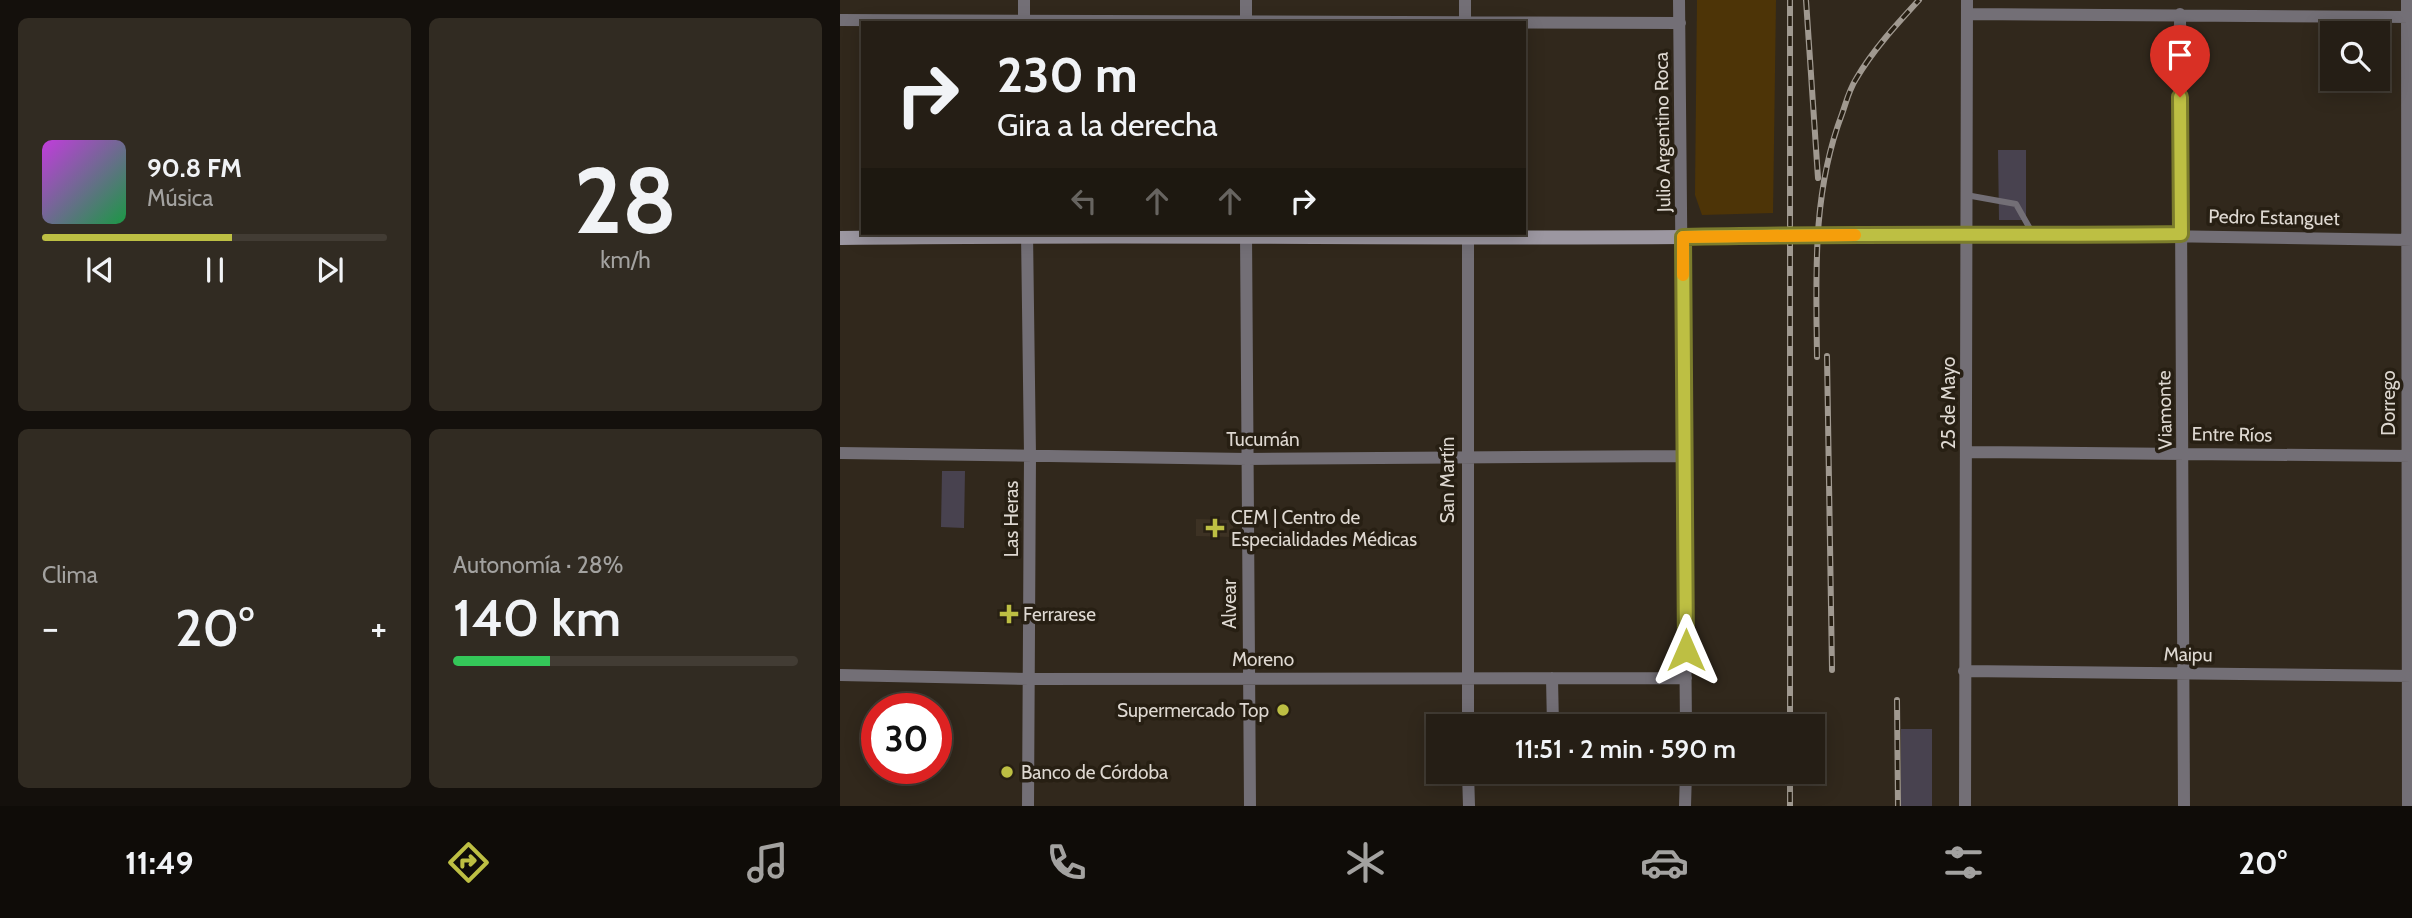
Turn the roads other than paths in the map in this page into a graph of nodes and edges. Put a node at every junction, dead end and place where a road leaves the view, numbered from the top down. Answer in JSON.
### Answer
{"nodes":[{"id":1,"x":1024,"y":0,"type":"edge"},
{"id":2,"x":1246,"y":0,"type":"edge"},
{"id":3,"x":1465,"y":0,"type":"edge"},
{"id":4,"x":1679,"y":0,"type":"edge"},
{"id":5,"x":1967,"y":0,"type":"edge"},
{"id":6,"x":2407,"y":0,"type":"edge"},
{"id":7,"x":1967,"y":14,"type":"junction"},
{"id":8,"x":2180,"y":14,"type":"junction"},
{"id":9,"x":2409,"y":17,"type":"edge"},
{"id":10,"x":840,"y":20,"type":"edge"},
{"id":11,"x":932,"y":21,"type":"edge"},
{"id":12,"x":1024,"y":21,"type":"edge"},
{"id":13,"x":1246,"y":21,"type":"edge"},
{"id":14,"x":1465,"y":21,"type":"edge"},
{"id":15,"x":1526,"y":22,"type":"edge"},
{"id":16,"x":1679,"y":23,"type":"junction"},
{"id":17,"x":1966,"y":195,"type":"junction"},
{"id":18,"x":1968,"y":233,"type":"junction"},
{"id":19,"x":2181,"y":234,"type":"junction"},
{"id":20,"x":980,"y":235,"type":"edge"},
{"id":21,"x":1027,"y":235,"type":"edge"},
{"id":22,"x":1246,"y":235,"type":"edge"},
{"id":23,"x":1468,"y":235,"type":"edge"},
{"id":24,"x":2034,"y":236,"type":"junction"},
{"id":25,"x":1683,"y":237,"type":"junction"},
{"id":26,"x":840,"y":238,"type":"edge"},
{"id":27,"x":2410,"y":240,"type":"edge"},
{"id":28,"x":1967,"y":452,"type":"junction"},
{"id":29,"x":840,"y":453,"type":"edge"},
{"id":30,"x":2184,"y":453,"type":"junction"},
{"id":31,"x":1030,"y":455,"type":"junction"},
{"id":32,"x":1685,"y":456,"type":"junction"},
{"id":33,"x":2410,"y":456,"type":"edge"},
{"id":34,"x":1466,"y":457,"type":"junction"},
{"id":35,"x":1247,"y":459,"type":"junction"},
{"id":36,"x":1964,"y":671,"type":"junction"},
{"id":37,"x":2183,"y":673,"type":"junction"},
{"id":38,"x":840,"y":675,"type":"edge"},
{"id":39,"x":2410,"y":676,"type":"edge"},
{"id":40,"x":1249,"y":678,"type":"junction"},
{"id":41,"x":1552,"y":678,"type":"junction"},
{"id":42,"x":1686,"y":678,"type":"junction"},
{"id":43,"x":1029,"y":679,"type":"junction"},
{"id":44,"x":1467,"y":679,"type":"junction"},
{"id":45,"x":1468,"y":714,"type":"edge"},
{"id":46,"x":1553,"y":714,"type":"edge"},
{"id":47,"x":1686,"y":714,"type":"edge"},
{"id":48,"x":1468,"y":784,"type":"edge"},
{"id":49,"x":1686,"y":784,"type":"edge"},
{"id":50,"x":1028,"y":806,"type":"edge"},
{"id":51,"x":1250,"y":806,"type":"edge"},
{"id":52,"x":1469,"y":806,"type":"edge"},
{"id":53,"x":1685,"y":806,"type":"edge"},
{"id":54,"x":1965,"y":806,"type":"edge"},
{"id":55,"x":2184,"y":806,"type":"edge"},
{"id":56,"x":2408,"y":806,"type":"edge"}],
"edges":[{"from":1,"to":12,"type":"street"},
{"from":2,"to":13,"type":"street"},
{"from":3,"to":14,"type":"street"},
{"from":4,"to":16,"type":"street","name":"Julio Argentino Roca"},
{"from":5,"to":7,"type":"street","name":"25 de Mayo"},
{"from":6,"to":9,"type":"street","name":"Dorrego"},
{"from":7,"to":8,"type":"street"},
{"from":7,"to":17,"type":"street","name":"25 de Mayo"},
{"from":8,"to":9,"type":"street"},
{"from":8,"to":19,"type":"street","name":"Viamonte"},
{"from":9,"to":27,"type":"street","name":"Dorrego"},
{"from":10,"to":11,"type":"street"},
{"from":15,"to":16,"type":"street"},
{"from":16,"to":25,"type":"street","name":"Julio Argentino Roca"},
{"from":17,"to":18,"type":"street","name":"25 de Mayo"},
{"from":17,"to":24,"type":"lane"},
{"from":18,"to":24,"type":"street","name":"Pedro Estanguet"},
{"from":18,"to":25,"type":"street","name":"Pedro Estanguet"},
{"from":18,"to":28,"type":"street","name":"25 de Mayo"},
{"from":19,"to":24,"type":"street","name":"Pedro Estanguet"},
{"from":19,"to":27,"type":"street","name":"Pedro Estanguet"},
{"from":19,"to":30,"type":"street","name":"Viamonte"},
{"from":20,"to":26,"type":"main road"},
{"from":21,"to":31,"type":"street","name":"Las Heras"},
{"from":22,"to":23,"type":"main road"},
{"from":22,"to":35,"type":"street","name":"Alvear"},
{"from":23,"to":25,"type":"main road"},
{"from":23,"to":34,"type":"street","name":"San Martín"},
{"from":25,"to":32,"type":"street","name":"Julio Argentino Roca"},
{"from":27,"to":33,"type":"street","name":"Dorrego"},
{"from":28,"to":30,"type":"street","name":"Entre Ríos"},
{"from":28,"to":36,"type":"street","name":"25 de Mayo"},
{"from":29,"to":31,"type":"street","name":"Tucumán"},
{"from":30,"to":33,"type":"street","name":"Entre Ríos"},
{"from":30,"to":37,"type":"street","name":"Viamonte"},
{"from":31,"to":35,"type":"street","name":"Tucumán"},
{"from":31,"to":43,"type":"street","name":"Las Heras"},
{"from":32,"to":34,"type":"street","name":"Tucumán"},
{"from":32,"to":42,"type":"street","name":"Julio Argentino Roca"},
{"from":33,"to":39,"type":"street","name":"Dorrego"},
{"from":34,"to":35,"type":"street","name":"Tucumán"},
{"from":34,"to":44,"type":"street","name":"San Martín"},
{"from":35,"to":40,"type":"street","name":"Alvear"},
{"from":36,"to":37,"type":"street","name":"Maipu"},
{"from":36,"to":54,"type":"street","name":"25 de Mayo"},
{"from":37,"to":39,"type":"street","name":"Maipu"},
{"from":37,"to":55,"type":"street","name":"Viamonte"},
{"from":38,"to":43,"type":"street","name":"Moreno"},
{"from":39,"to":56,"type":"street","name":"Dorrego"},
{"from":40,"to":43,"type":"street","name":"Moreno"},
{"from":40,"to":44,"type":"street","name":"Moreno"},
{"from":40,"to":51,"type":"street","name":"Alvear"},
{"from":41,"to":42,"type":"street","name":"Moreno"},
{"from":41,"to":44,"type":"street","name":"Moreno"},
{"from":41,"to":46,"type":"street"},
{"from":42,"to":47,"type":"street","name":"Julio Argentino Roca"},
{"from":43,"to":50,"type":"street","name":"Las Heras"},
{"from":44,"to":45,"type":"street","name":"San Martín"},
{"from":48,"to":52,"type":"street"},
{"from":49,"to":53,"type":"street"}]}
